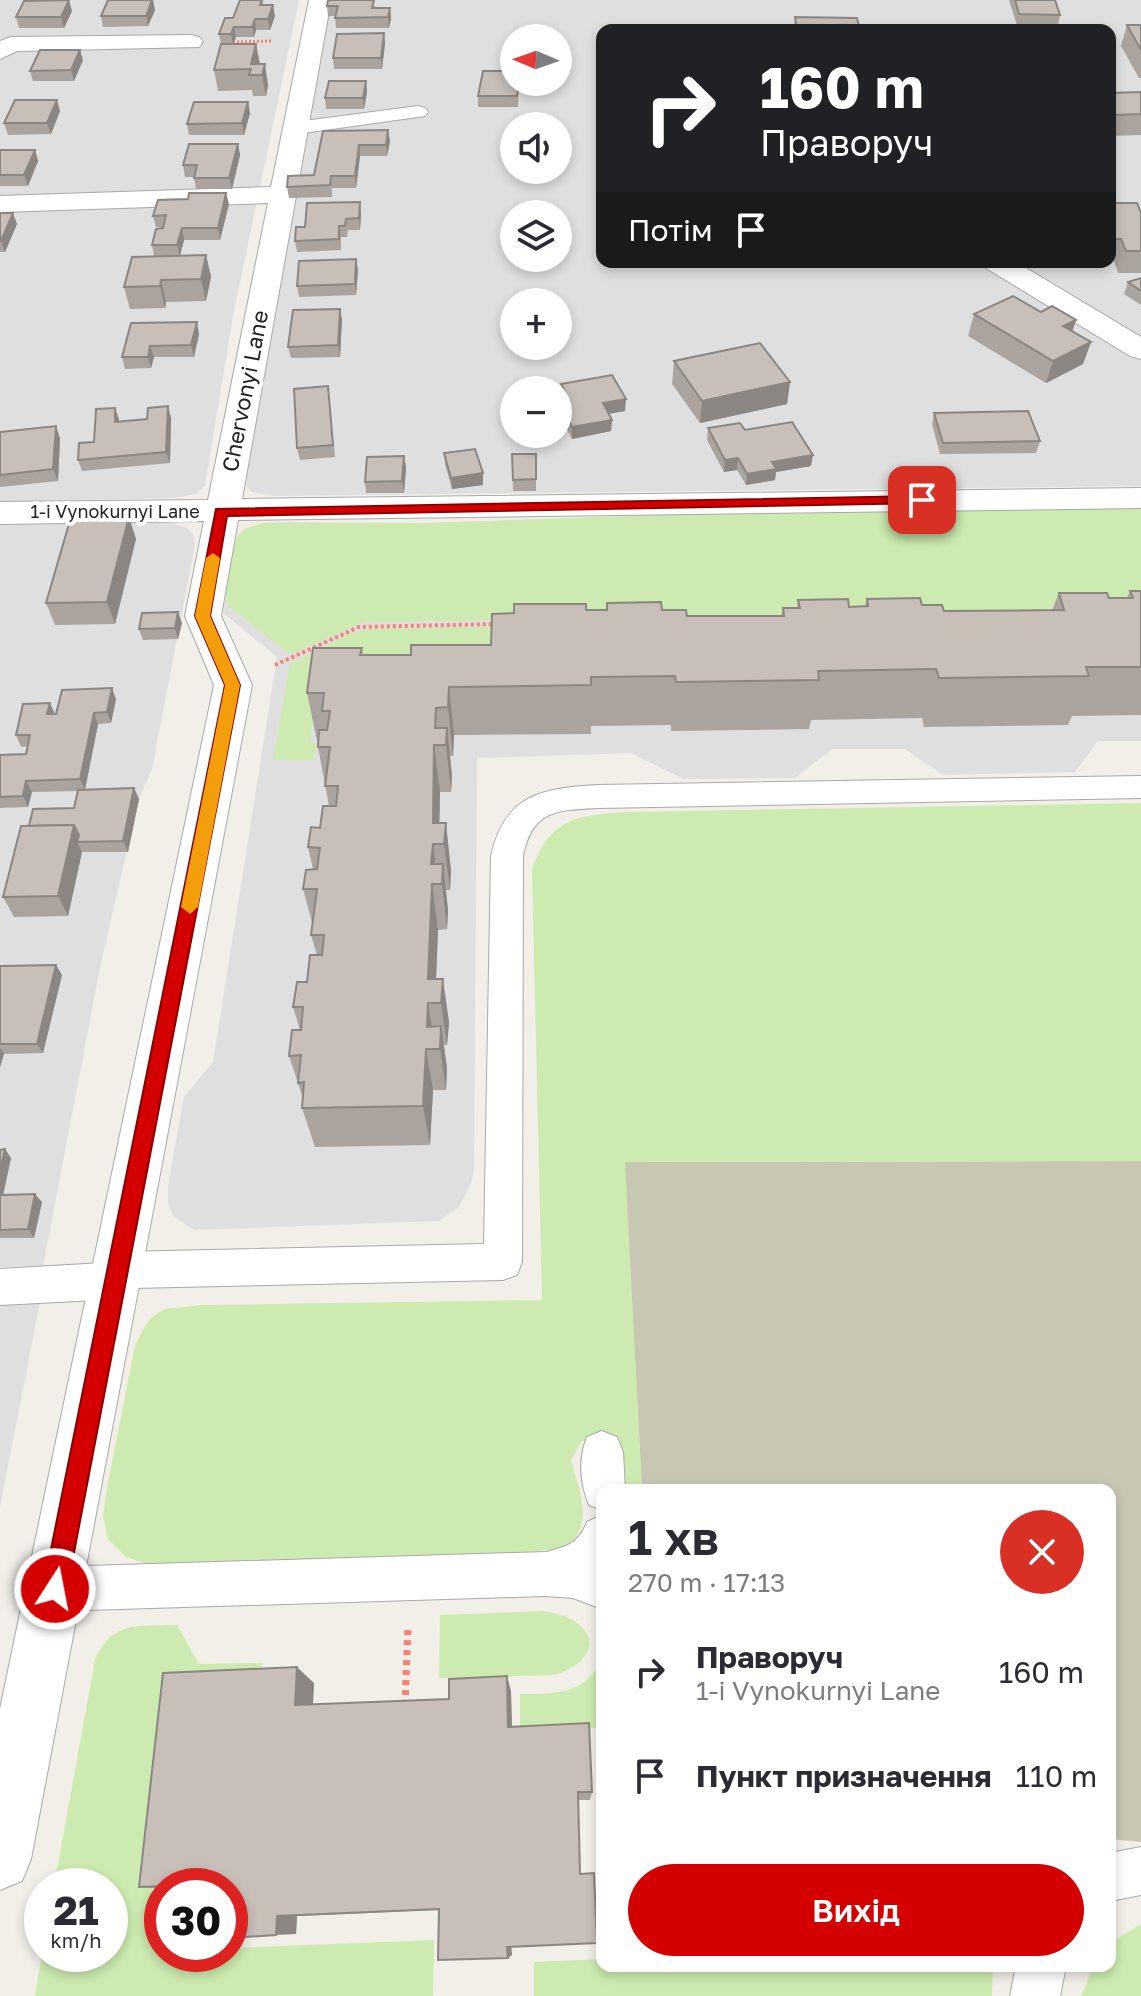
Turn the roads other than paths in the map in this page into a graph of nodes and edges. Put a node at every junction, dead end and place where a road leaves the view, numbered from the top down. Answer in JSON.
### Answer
{"nodes":[{"id":1,"x":320,"y":0,"type":"edge"},
{"id":2,"x":191,"y":42,"type":"road end"},
{"id":3,"x":0,"y":52,"type":"edge"},
{"id":4,"x":418,"y":112,"type":"dead end"},
{"id":5,"x":296,"y":128,"type":"junction"},
{"id":6,"x":281,"y":195,"type":"junction"},
{"id":7,"x":0,"y":204,"type":"edge"},
{"id":8,"x":1006,"y":268,"type":"edge"},
{"id":9,"x":1141,"y":350,"type":"edge"},
{"id":10,"x":1141,"y":498,"type":"edge"},
{"id":11,"x":221,"y":512,"type":"junction"},
{"id":12,"x":0,"y":513,"type":"edge"},
{"id":13,"x":1141,"y":787,"type":"edge"},
{"id":14,"x":118,"y":1275,"type":"junction"},
{"id":15,"x":0,"y":1287,"type":"edge"},
{"id":16,"x":596,"y":1548,"type":"edge"},
{"id":17,"x":545,"y":1574,"type":"junction"},
{"id":18,"x":596,"y":1585,"type":"edge"},
{"id":19,"x":55,"y":1589,"type":"junction"},
{"id":20,"x":8,"y":1781,"type":"edge"},
{"id":21,"x":0,"y":1859,"type":"edge"},
{"id":22,"x":1141,"y":1871,"type":"edge"},
{"id":23,"x":1116,"y":1876,"type":"edge"},
{"id":24,"x":1040,"y":1972,"type":"edge"},
{"id":25,"x":1035,"y":1996,"type":"edge"}],
"edges":[{"from":1,"to":5,"type":"street","name":"Chervonyi Lane"},
{"from":2,"to":3,"type":"street"},
{"from":4,"to":5,"type":"lane"},
{"from":5,"to":6,"type":"street","name":"Chervonyi Lane"},
{"from":6,"to":7,"type":"street"},
{"from":6,"to":11,"type":"street","name":"Chervonyi Lane"},
{"from":8,"to":9,"type":"street"},
{"from":10,"to":11,"type":"street","name":"1-i Vynokurnyi Lane"},
{"from":11,"to":12,"type":"street","name":"1-i Vynokurnyi Lane"},
{"from":11,"to":14,"type":"street","name":"Chervonyi Lane"},
{"from":13,"to":14,"type":"lane"},
{"from":14,"to":15,"type":"lane"},
{"from":14,"to":19,"type":"street"},
{"from":16,"to":17,"type":"lane"},
{"from":17,"to":18,"type":"lane"},
{"from":17,"to":19,"type":"lane"},
{"from":19,"to":20,"type":"street"},
{"from":20,"to":21,"type":"street"},
{"from":22,"to":23,"type":"lane"},
{"from":24,"to":25,"type":"lane"}]}
